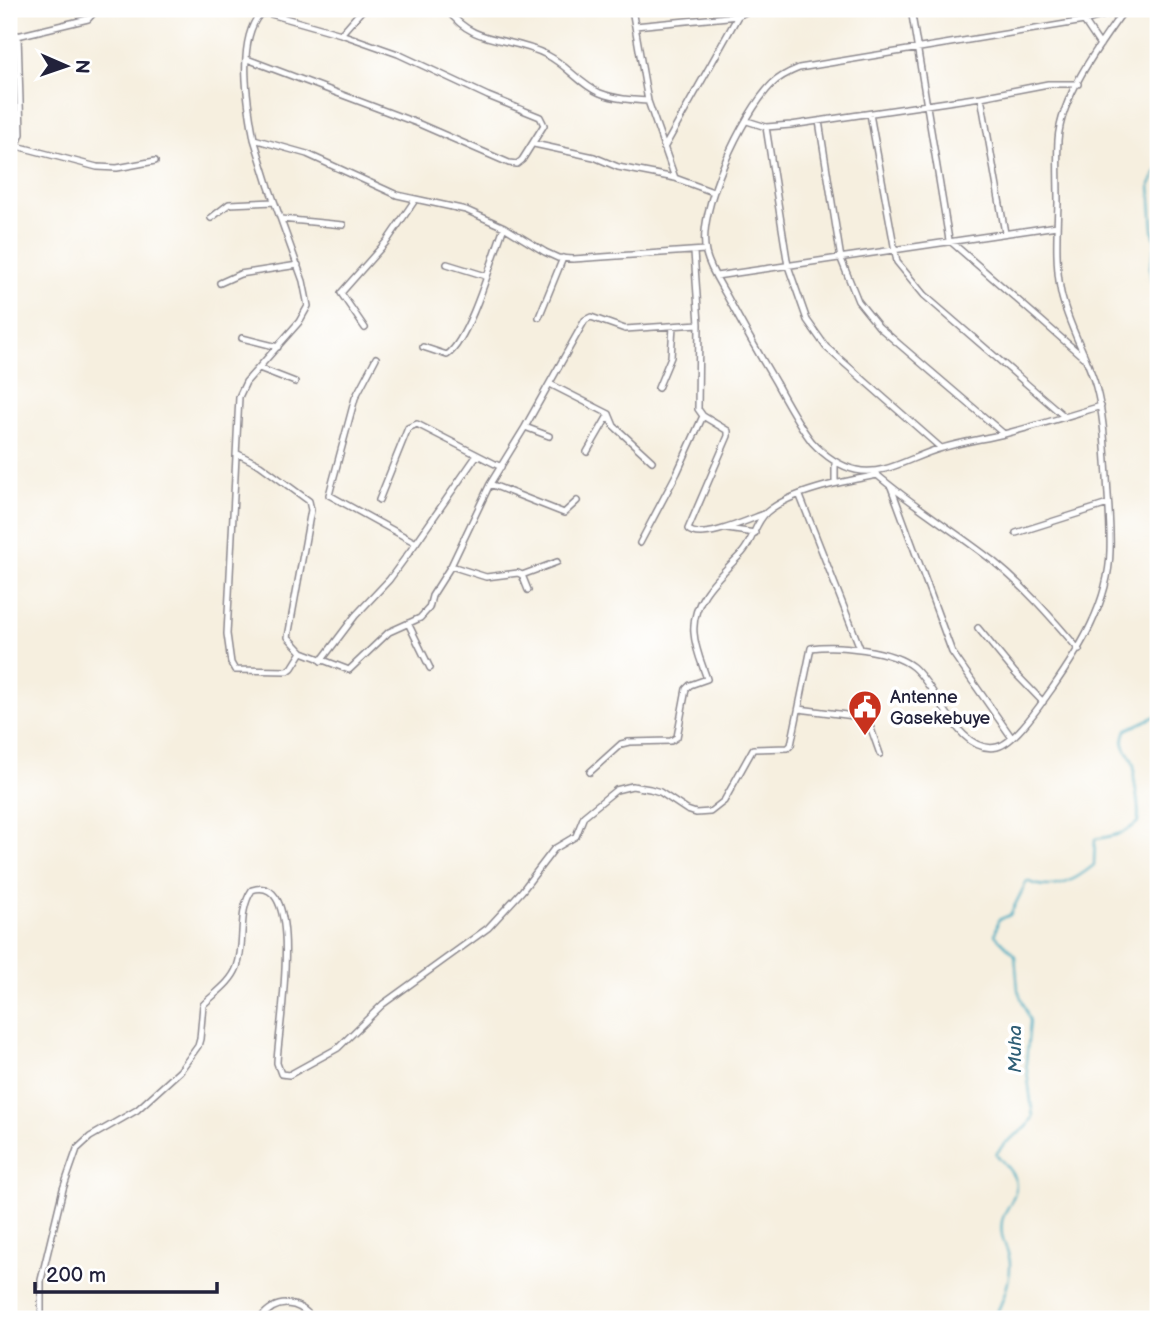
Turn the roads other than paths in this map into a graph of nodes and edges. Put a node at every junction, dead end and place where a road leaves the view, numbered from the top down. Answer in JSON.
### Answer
{"nodes":[{"id":1,"x":97,"y":9,"type":"edge"},
{"id":2,"x":363,"y":9,"type":"edge"},
{"id":3,"x":447,"y":9,"type":"edge"},
{"id":4,"x":632,"y":9,"type":"edge"},
{"id":5,"x":752,"y":9,"type":"edge"},
{"id":6,"x":911,"y":9,"type":"edge"},
{"id":7,"x":1126,"y":9,"type":"edge"},
{"id":8,"x":738,"y":16,"type":"junction"},
{"id":9,"x":1084,"y":21,"type":"junction"},
{"id":10,"x":635,"y":26,"type":"junction"},
{"id":11,"x":341,"y":34,"type":"junction"},
{"id":12,"x":18,"y":35,"type":"junction"},
{"id":13,"x":9,"y":38,"type":"edge"},
{"id":14,"x":1100,"y":45,"type":"junction"},
{"id":15,"x":917,"y":49,"type":"junction"},
{"id":16,"x":247,"y":59,"type":"junction"},
{"id":17,"x":1078,"y":84,"type":"junction"},
{"id":18,"x":981,"y":97,"type":"junction"},
{"id":19,"x":648,"y":101,"type":"junction"},
{"id":20,"x":927,"y":105,"type":"junction"},
{"id":21,"x":870,"y":114,"type":"junction"},
{"id":22,"x":747,"y":121,"type":"junction"},
{"id":23,"x":819,"y":121,"type":"junction"},
{"id":24,"x":766,"y":127,"type":"junction"},
{"id":25,"x":254,"y":139,"type":"junction"},
{"id":26,"x":9,"y":144,"type":"edge"},
{"id":27,"x":534,"y":144,"type":"junction"},
{"id":28,"x":16,"y":147,"type":"junction"},
{"id":29,"x":664,"y":148,"type":"junction"},
{"id":30,"x":155,"y":161,"type":"dead end"},
{"id":31,"x":675,"y":178,"type":"junction"},
{"id":32,"x":713,"y":192,"type":"junction"},
{"id":33,"x":415,"y":200,"type":"junction"},
{"id":34,"x":274,"y":202,"type":"junction"},
{"id":35,"x":211,"y":218,"type":"dead end"},
{"id":36,"x":281,"y":219,"type":"junction"},
{"id":37,"x":343,"y":225,"type":"dead end"},
{"id":38,"x":1058,"y":226,"type":"junction"},
{"id":39,"x":504,"y":227,"type":"junction"},
{"id":40,"x":1005,"y":233,"type":"junction"},
{"id":41,"x":949,"y":240,"type":"junction"},
{"id":42,"x":705,"y":250,"type":"junction"},
{"id":43,"x":894,"y":250,"type":"junction"},
{"id":44,"x":694,"y":252,"type":"junction"},
{"id":45,"x":563,"y":258,"type":"junction"},
{"id":46,"x":841,"y":259,"type":"junction"},
{"id":47,"x":447,"y":264,"type":"dead end"},
{"id":48,"x":298,"y":265,"type":"junction"},
{"id":49,"x":788,"y":266,"type":"junction"},
{"id":50,"x":486,"y":276,"type":"junction"},
{"id":51,"x":716,"y":276,"type":"junction"},
{"id":52,"x":220,"y":283,"type":"dead end"},
{"id":53,"x":539,"y":317,"type":"dead end"},
{"id":54,"x":699,"y":324,"type":"junction"},
{"id":55,"x":673,"y":326,"type":"junction"},
{"id":56,"x":365,"y":328,"type":"dead end"},
{"id":57,"x":242,"y":338,"type":"dead end"},
{"id":58,"x":278,"y":347,"type":"junction"},
{"id":59,"x":423,"y":347,"type":"dead end"},
{"id":60,"x":376,"y":358,"type":"dead end"},
{"id":61,"x":1086,"y":359,"type":"junction"},
{"id":62,"x":259,"y":368,"type":"junction"},
{"id":63,"x":295,"y":382,"type":"dead end"},
{"id":64,"x":550,"y":384,"type":"junction"},
{"id":65,"x":658,"y":388,"type":"dead end"},
{"id":66,"x":1101,"y":406,"type":"junction"},
{"id":67,"x":609,"y":414,"type":"junction"},
{"id":68,"x":703,"y":416,"type":"junction"},
{"id":69,"x":1065,"y":417,"type":"junction"},
{"id":70,"x":525,"y":427,"type":"junction"},
{"id":71,"x":1004,"y":434,"type":"junction"},
{"id":72,"x":549,"y":436,"type":"dead end"},
{"id":73,"x":941,"y":448,"type":"junction"},
{"id":74,"x":587,"y":452,"type":"dead end"},
{"id":75,"x":238,"y":454,"type":"junction"},
{"id":76,"x":477,"y":455,"type":"junction"},
{"id":77,"x":652,"y":461,"type":"dead end"},
{"id":78,"x":835,"y":462,"type":"junction"},
{"id":79,"x":501,"y":467,"type":"junction"},
{"id":80,"x":844,"y":467,"type":"junction"},
{"id":81,"x":876,"y":473,"type":"junction"},
{"id":82,"x":844,"y":481,"type":"junction"},
{"id":83,"x":835,"y":483,"type":"junction"},
{"id":84,"x":491,"y":484,"type":"junction"},
{"id":85,"x":891,"y":487,"type":"junction"},
{"id":86,"x":800,"y":496,"type":"junction"},
{"id":87,"x":379,"y":500,"type":"dead end"},
{"id":88,"x":577,"y":501,"type":"dead end"},
{"id":89,"x":1108,"y":504,"type":"junction"},
{"id":90,"x":765,"y":514,"type":"junction"},
{"id":91,"x":723,"y":529,"type":"junction"},
{"id":92,"x":755,"y":533,"type":"junction"},
{"id":93,"x":1016,"y":533,"type":"dead end"},
{"id":94,"x":416,"y":543,"type":"junction"},
{"id":95,"x":640,"y":543,"type":"dead end"},
{"id":96,"x":557,"y":562,"type":"dead end"},
{"id":97,"x":451,"y":566,"type":"junction"},
{"id":98,"x":522,"y":575,"type":"junction"},
{"id":99,"x":528,"y":590,"type":"dead end"},
{"id":100,"x":408,"y":623,"type":"junction"},
{"id":101,"x":978,"y":628,"type":"dead end"},
{"id":102,"x":860,"y":648,"type":"junction"},
{"id":103,"x":1079,"y":650,"type":"junction"},
{"id":104,"x":302,"y":652,"type":"junction"},
{"id":105,"x":321,"y":661,"type":"junction"},
{"id":106,"x":430,"y":668,"type":"dead end"},
{"id":107,"x":1043,"y":702,"type":"junction"},
{"id":108,"x":799,"y":709,"type":"junction"},
{"id":109,"x":1012,"y":737,"type":"junction"},
{"id":110,"x":880,"y":754,"type":"dead end"},
{"id":111,"x":590,"y":772,"type":"dead end"},
{"id":112,"x":41,"y":1319,"type":"edge"},
{"id":113,"x":260,"y":1319,"type":"edge"},
{"id":114,"x":313,"y":1319,"type":"edge"}],
"edges":[{"from":1,"to":12,"type":"street"},
{"from":2,"to":11,"type":"street"},
{"from":3,"to":19,"type":"street"},
{"from":4,"to":10,"type":"street"},
{"from":5,"to":8,"type":"street"},
{"from":6,"to":15,"type":"street"},
{"from":7,"to":9,"type":"street"},
{"from":7,"to":14,"type":"street"},
{"from":8,"to":10,"type":"street"},
{"from":8,"to":29,"type":"street"},
{"from":9,"to":14,"type":"street"},
{"from":9,"to":15,"type":"street"},
{"from":10,"to":19,"type":"street"},
{"from":11,"to":16,"type":"street"},
{"from":11,"to":27,"type":"street"},
{"from":12,"to":13,"type":"street"},
{"from":12,"to":28,"type":"street"},
{"from":14,"to":17,"type":"street"},
{"from":15,"to":20,"type":"street"},
{"from":15,"to":22,"type":"street"},
{"from":16,"to":25,"type":"street"},
{"from":16,"to":27,"type":"street"},
{"from":17,"to":18,"type":"street"},
{"from":17,"to":38,"type":"street"},
{"from":18,"to":20,"type":"street"},
{"from":18,"to":40,"type":"street"},
{"from":19,"to":29,"type":"street"},
{"from":20,"to":21,"type":"street"},
{"from":20,"to":41,"type":"street"},
{"from":21,"to":23,"type":"street"},
{"from":21,"to":43,"type":"street"},
{"from":22,"to":24,"type":"street"},
{"from":22,"to":32,"type":"street"},
{"from":23,"to":24,"type":"street"},
{"from":23,"to":46,"type":"street"},
{"from":24,"to":49,"type":"street"},
{"from":25,"to":33,"type":"street"},
{"from":25,"to":34,"type":"street"},
{"from":26,"to":28,"type":"street"},
{"from":27,"to":31,"type":"street"},
{"from":28,"to":30,"type":"street"},
{"from":29,"to":31,"type":"street"},
{"from":31,"to":32,"type":"street"},
{"from":32,"to":42,"type":"street"},
{"from":33,"to":39,"type":"street"},
{"from":33,"to":56,"type":"street"},
{"from":34,"to":35,"type":"street"},
{"from":34,"to":36,"type":"street"},
{"from":36,"to":37,"type":"street"},
{"from":36,"to":48,"type":"street"},
{"from":38,"to":40,"type":"street"},
{"from":38,"to":61,"type":"street"},
{"from":39,"to":45,"type":"street"},
{"from":39,"to":50,"type":"street"},
{"from":40,"to":41,"type":"street"},
{"from":41,"to":43,"type":"street"},
{"from":41,"to":61,"type":"street"},
{"from":42,"to":44,"type":"street"},
{"from":42,"to":51,"type":"street"},
{"from":43,"to":46,"type":"street"},
{"from":43,"to":69,"type":"street"},
{"from":44,"to":45,"type":"street"},
{"from":44,"to":54,"type":"street"},
{"from":45,"to":53,"type":"street"},
{"from":46,"to":49,"type":"street"},
{"from":46,"to":71,"type":"street"},
{"from":47,"to":50,"type":"street"},
{"from":48,"to":52,"type":"street"},
{"from":48,"to":58,"type":"street"},
{"from":49,"to":51,"type":"street"},
{"from":49,"to":73,"type":"street"},
{"from":50,"to":59,"type":"street"},
{"from":51,"to":78,"type":"street"},
{"from":54,"to":55,"type":"street"},
{"from":54,"to":68,"type":"street"},
{"from":55,"to":64,"type":"street"},
{"from":55,"to":65,"type":"street"},
{"from":57,"to":58,"type":"street"},
{"from":58,"to":62,"type":"street"},
{"from":60,"to":94,"type":"street"},
{"from":61,"to":66,"type":"street"},
{"from":62,"to":63,"type":"street"},
{"from":62,"to":75,"type":"street"},
{"from":64,"to":67,"type":"street"},
{"from":64,"to":70,"type":"street"},
{"from":66,"to":69,"type":"street"},
{"from":66,"to":89,"type":"street"},
{"from":67,"to":74,"type":"street"},
{"from":67,"to":77,"type":"street"},
{"from":68,"to":91,"type":"street"},
{"from":68,"to":95,"type":"street"},
{"from":69,"to":71,"type":"street"},
{"from":70,"to":72,"type":"street"},
{"from":70,"to":79,"type":"street"},
{"from":71,"to":73,"type":"street"},
{"from":73,"to":81,"type":"street"},
{"from":75,"to":104,"type":"street"},
{"from":75,"to":104,"type":"street"},
{"from":76,"to":79,"type":"street"},
{"from":76,"to":87,"type":"street"},
{"from":76,"to":94,"type":"street"},
{"from":78,"to":80,"type":"street"},
{"from":78,"to":83,"type":"street"},
{"from":79,"to":84,"type":"street"},
{"from":80,"to":81,"type":"street"},
{"from":80,"to":82,"type":"street"},
{"from":81,"to":82,"type":"street"},
{"from":81,"to":85,"type":"street"},
{"from":82,"to":83,"type":"street"},
{"from":83,"to":86,"type":"street"},
{"from":84,"to":88,"type":"street"},
{"from":84,"to":97,"type":"street"},
{"from":85,"to":103,"type":"street"},
{"from":85,"to":109,"type":"street"},
{"from":86,"to":90,"type":"street"},
{"from":86,"to":102,"type":"street"},
{"from":89,"to":93,"type":"street"},
{"from":89,"to":103,"type":"street"},
{"from":90,"to":91,"type":"street"},
{"from":90,"to":92,"type":"street"},
{"from":91,"to":92,"type":"street"},
{"from":92,"to":111,"type":"street"},
{"from":94,"to":105,"type":"street"},
{"from":96,"to":98,"type":"street"},
{"from":97,"to":98,"type":"street"},
{"from":97,"to":100,"type":"street"},
{"from":98,"to":99,"type":"street"},
{"from":100,"to":105,"type":"street"},
{"from":100,"to":106,"type":"street"},
{"from":101,"to":107,"type":"street"},
{"from":102,"to":108,"type":"street"},
{"from":102,"to":109,"type":"street"},
{"from":103,"to":107,"type":"street"},
{"from":104,"to":105,"type":"street"},
{"from":107,"to":109,"type":"street"},
{"from":108,"to":110,"type":"street"},
{"from":108,"to":112,"type":"street"},
{"from":113,"to":114,"type":"street"}]}
